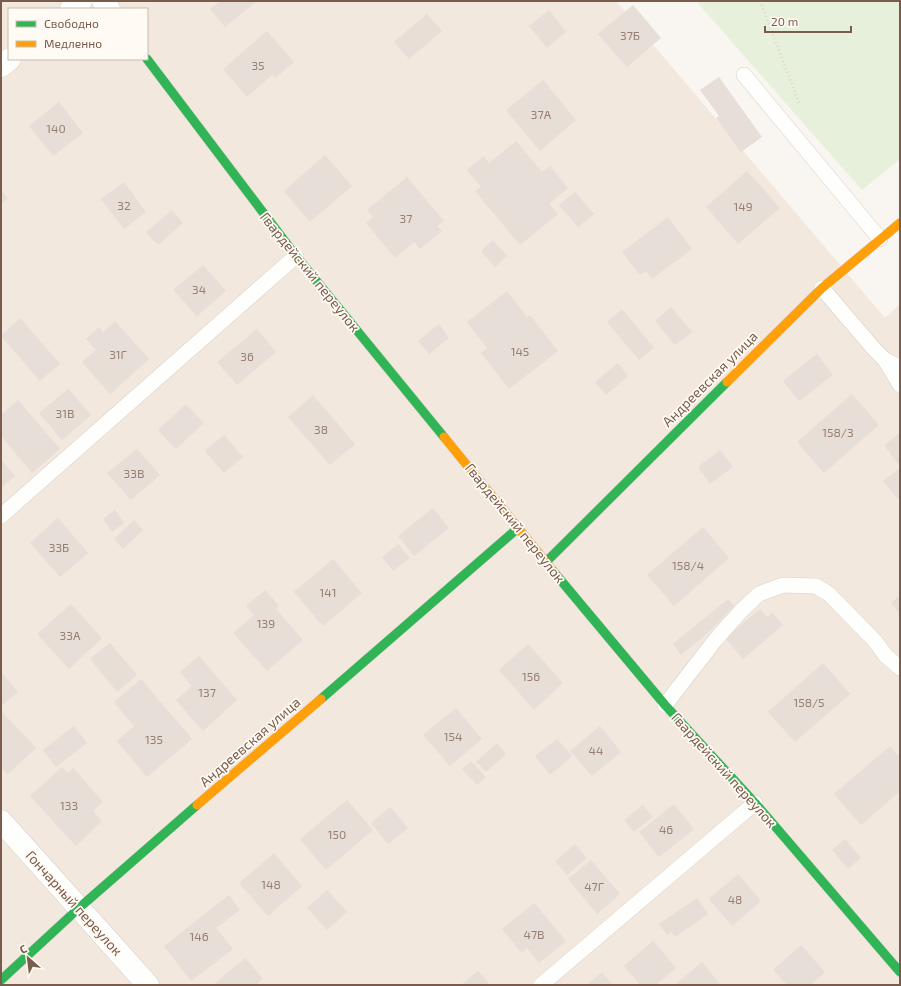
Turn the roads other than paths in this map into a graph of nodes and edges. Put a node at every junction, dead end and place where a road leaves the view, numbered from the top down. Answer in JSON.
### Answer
{"nodes":[{"id":1,"x":81,"y":1,"type":"edge"},
{"id":2,"x":72,"y":8,"type":"edge"},
{"id":3,"x":148,"y":60,"type":"edge"},
{"id":4,"x":744,"y":74,"type":"dead end"},
{"id":5,"x":900,"y":223,"type":"edge"},
{"id":6,"x":880,"y":239,"type":"junction"},
{"id":7,"x":296,"y":256,"type":"junction"},
{"id":8,"x":822,"y":288,"type":"junction"},
{"id":9,"x":885,"y":360,"type":"junction"},
{"id":10,"x":900,"y":367,"type":"edge"},
{"id":11,"x":900,"y":384,"type":"edge"},
{"id":12,"x":1,"y":516,"type":"edge"},
{"id":13,"x":518,"y":528,"type":"junction"},
{"id":14,"x":546,"y":562,"type":"junction"},
{"id":15,"x":900,"y":668,"type":"edge"},
{"id":16,"x":665,"y":705,"type":"junction"},
{"id":17,"x":755,"y":803,"type":"junction"},
{"id":18,"x":1,"y":821,"type":"edge"},
{"id":19,"x":79,"y":908,"type":"junction"},
{"id":20,"x":900,"y":972,"type":"edge"},
{"id":21,"x":1,"y":980,"type":"edge"},
{"id":22,"x":148,"y":985,"type":"edge"},
{"id":23,"x":541,"y":985,"type":"edge"}],
"edges":[{"from":1,"to":2,"type":"street"},
{"from":3,"to":7,"type":"street","name":"Гвардейский переулок"},
{"from":4,"to":6,"type":"lane"},
{"from":5,"to":6,"type":"street","name":"Андреевская улица"},
{"from":6,"to":8,"type":"street","name":"Андреевская улица"},
{"from":7,"to":12,"type":"lane"},
{"from":7,"to":13,"type":"street","name":"Гвардейский переулок"},
{"from":8,"to":9,"type":"lane"},
{"from":8,"to":14,"type":"street","name":"Андреевская улица"},
{"from":9,"to":10,"type":"lane"},
{"from":9,"to":11,"type":"lane"},
{"from":13,"to":14,"type":"street","name":"Гвардейский переулок"},
{"from":13,"to":19,"type":"street","name":"Андреевская улица"},
{"from":14,"to":16,"type":"street","name":"Гвардейский переулок"},
{"from":15,"to":16,"type":"lane"},
{"from":16,"to":17,"type":"street","name":"Гвардейский переулок"},
{"from":17,"to":20,"type":"street","name":"Гвардейский переулок"},
{"from":17,"to":23,"type":"lane"},
{"from":18,"to":19,"type":"street","name":"Гончарный переулок"},
{"from":19,"to":21,"type":"street","name":"Андреевская улица"},
{"from":19,"to":22,"type":"street","name":"Гончарный переулок"}]}
